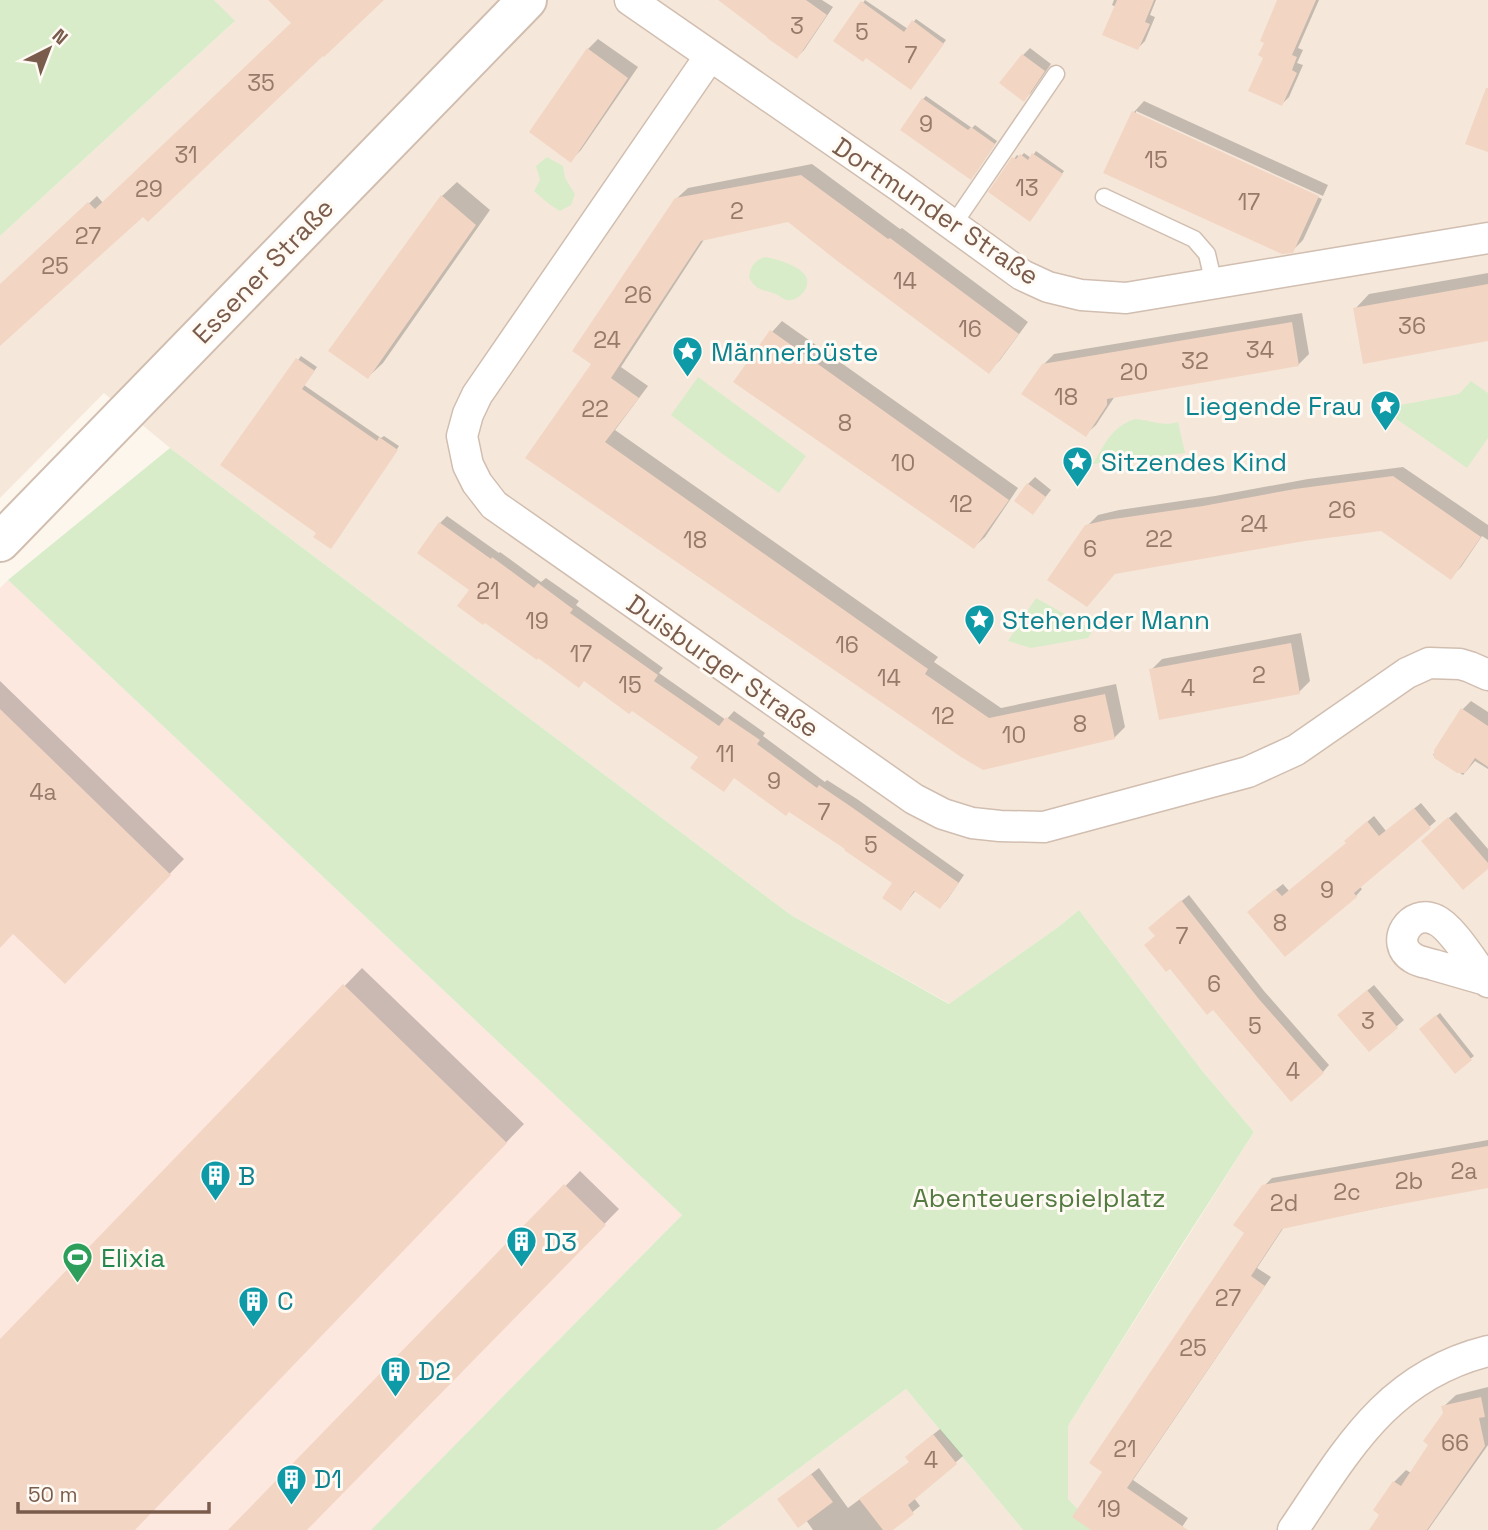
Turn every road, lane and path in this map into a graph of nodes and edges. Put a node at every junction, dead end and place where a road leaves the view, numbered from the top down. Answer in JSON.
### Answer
{"nodes":[{"id":1,"x":527,"y":0,"type":"edge"},
{"id":2,"x":630,"y":0,"type":"edge"},
{"id":3,"x":710,"y":56,"type":"junction"},
{"id":4,"x":1056,"y":74,"type":"dead end"},
{"id":5,"x":1104,"y":197,"type":"dead end"},
{"id":6,"x":953,"y":225,"type":"junction"},
{"id":7,"x":1488,"y":239,"type":"edge"},
{"id":8,"x":1213,"y":284,"type":"junction"},
{"id":9,"x":0,"y":542,"type":"edge"},
{"id":10,"x":1488,"y":676,"type":"edge"},
{"id":11,"x":1488,"y":1352,"type":"edge"},
{"id":12,"x":1293,"y":1530,"type":"edge"}],
"edges":[{"from":1,"to":9,"type":"street","name":"Essener Straße"},
{"from":2,"to":3,"type":"street","name":"Dortmunder Straße"},
{"from":3,"to":6,"type":"street","name":"Dortmunder Straße"},
{"from":3,"to":10,"type":"street","name":"Duisburger Straße"},
{"from":4,"to":6,"type":"lane"},
{"from":5,"to":8,"type":"lane"},
{"from":6,"to":8,"type":"street","name":"Dortmunder Straße"},
{"from":7,"to":8,"type":"street","name":"Dortmunder Straße"},
{"from":11,"to":12,"type":"street"}]}
